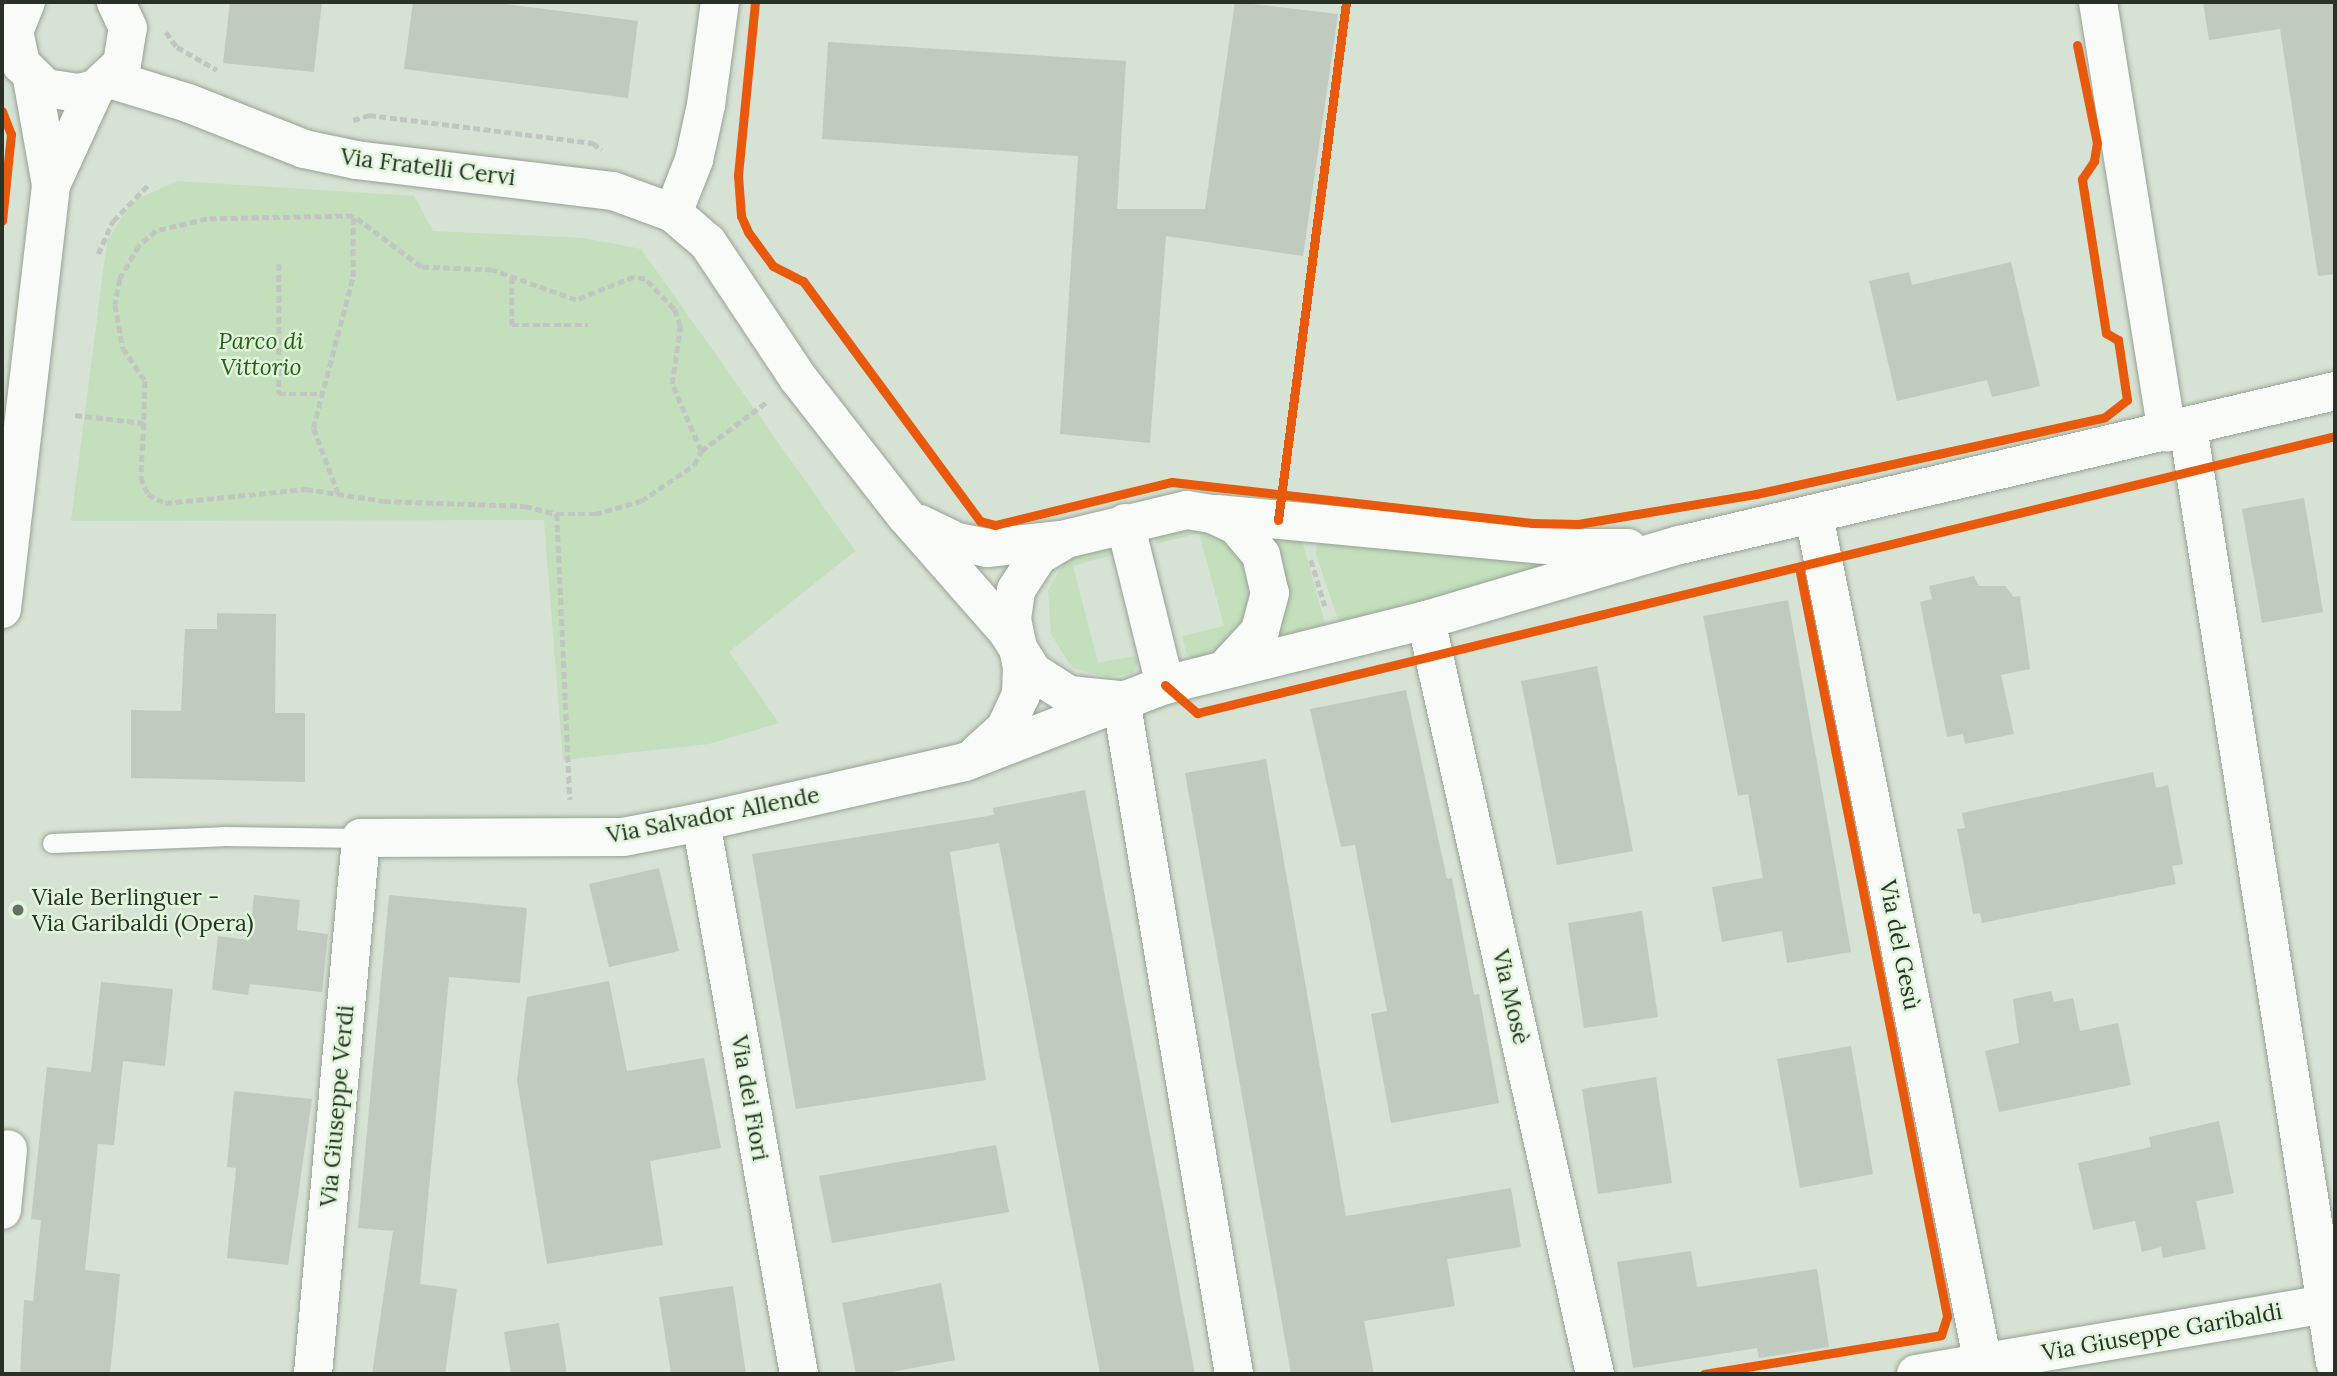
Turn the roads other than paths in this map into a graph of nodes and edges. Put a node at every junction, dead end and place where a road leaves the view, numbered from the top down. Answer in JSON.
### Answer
{"nodes":[{"id":1,"x":11,"y":2,"type":"edge"},
{"id":2,"x":26,"y":2,"type":"edge"},
{"id":3,"x":116,"y":2,"type":"edge"},
{"id":4,"x":720,"y":2,"type":"edge"},
{"id":5,"x":2098,"y":2,"type":"edge"},
{"id":6,"x":2,"y":3,"type":"edge"},
{"id":7,"x":18,"y":65,"type":"edge"},
{"id":8,"x":111,"y":71,"type":"junction"},
{"id":9,"x":51,"y":185,"type":"junction"},
{"id":10,"x":673,"y":213,"type":"junction"},
{"id":11,"x":2335,"y":391,"type":"edge"},
{"id":12,"x":2177,"y":430,"type":"junction"},
{"id":13,"x":1212,"y":514,"type":"junction"},
{"id":14,"x":1814,"y":515,"type":"junction"},
{"id":15,"x":906,"y":516,"type":"junction"},
{"id":16,"x":1125,"y":523,"type":"junction"},
{"id":17,"x":1066,"y":539,"type":"junction"},
{"id":18,"x":1680,"y":545,"type":"junction"},
{"id":19,"x":2,"y":609,"type":"edge"},
{"id":20,"x":1426,"y":620,"type":"junction"},
{"id":21,"x":1016,"y":644,"type":"junction"},
{"id":22,"x":1227,"y":667,"type":"junction"},
{"id":23,"x":1165,"y":685,"type":"junction"},
{"id":24,"x":1121,"y":700,"type":"junction"},
{"id":25,"x":965,"y":762,"type":"junction"},
{"id":26,"x":701,"y":822,"type":"junction"},
{"id":27,"x":361,"y":838,"type":"junction"},
{"id":28,"x":52,"y":843,"type":"dead end"},
{"id":29,"x":8,"y":1149,"type":"dead end"},
{"id":30,"x":2,"y":1210,"type":"edge"},
{"id":31,"x":2326,"y":1304,"type":"junction"},
{"id":32,"x":2335,"y":1363,"type":"edge"},
{"id":33,"x":1984,"y":1369,"type":"edge"},
{"id":34,"x":313,"y":1374,"type":"edge"},
{"id":35,"x":799,"y":1374,"type":"edge"},
{"id":36,"x":1234,"y":1374,"type":"edge"},
{"id":37,"x":1595,"y":1374,"type":"edge"},
{"id":38,"x":1916,"y":1374,"type":"edge"}],
"edges":[{"from":1,"to":6,"type":"street"},
{"from":2,"to":7,"type":"street"},
{"from":3,"to":8,"type":"street"},
{"from":4,"to":10,"type":"street"},
{"from":5,"to":12,"type":"street"},
{"from":7,"to":8,"type":"street"},
{"from":7,"to":9,"type":"street"},
{"from":8,"to":9,"type":"street"},
{"from":8,"to":10,"type":"street","name":"Via Fratelli Cervi"},
{"from":9,"to":19,"type":"street"},
{"from":10,"to":15,"type":"street"},
{"from":11,"to":12,"type":"street"},
{"from":12,"to":14,"type":"street"},
{"from":12,"to":31,"type":"street"},
{"from":13,"to":16,"type":"street"},
{"from":13,"to":18,"type":"street"},
{"from":13,"to":22,"type":"street"},
{"from":14,"to":18,"type":"street"},
{"from":14,"to":33,"type":"street","name":"Via del Gesù"},
{"from":15,"to":17,"type":"street"},
{"from":15,"to":21,"type":"street"},
{"from":16,"to":17,"type":"street"},
{"from":16,"to":23,"type":"street"},
{"from":17,"to":21,"type":"street"},
{"from":18,"to":20,"type":"street","name":"Via Salvador Allende"},
{"from":20,"to":22,"type":"street","name":"Via Salvador Allende"},
{"from":20,"to":37,"type":"street","name":"Via Mosè"},
{"from":21,"to":24,"type":"street"},
{"from":21,"to":25,"type":"street"},
{"from":22,"to":23,"type":"street","name":"Via Salvador Allende"},
{"from":23,"to":24,"type":"street","name":"Via Salvador Allende"},
{"from":24,"to":25,"type":"street","name":"Via Salvador Allende"},
{"from":24,"to":36,"type":"street"},
{"from":25,"to":26,"type":"street","name":"Via Salvador Allende"},
{"from":26,"to":27,"type":"street","name":"Via Salvador Allende"},
{"from":26,"to":35,"type":"street","name":"Via dei Fiori"},
{"from":27,"to":28,"type":"lane","name":"Via Salvador Allende"},
{"from":27,"to":34,"type":"street","name":"Via Giuseppe Verdi"},
{"from":29,"to":30,"type":"street"},
{"from":31,"to":32,"type":"street"},
{"from":31,"to":33,"type":"street","name":"Via Giuseppe Garibaldi"},
{"from":33,"to":38,"type":"street","name":"Via Giuseppe Garibaldi"}]}
